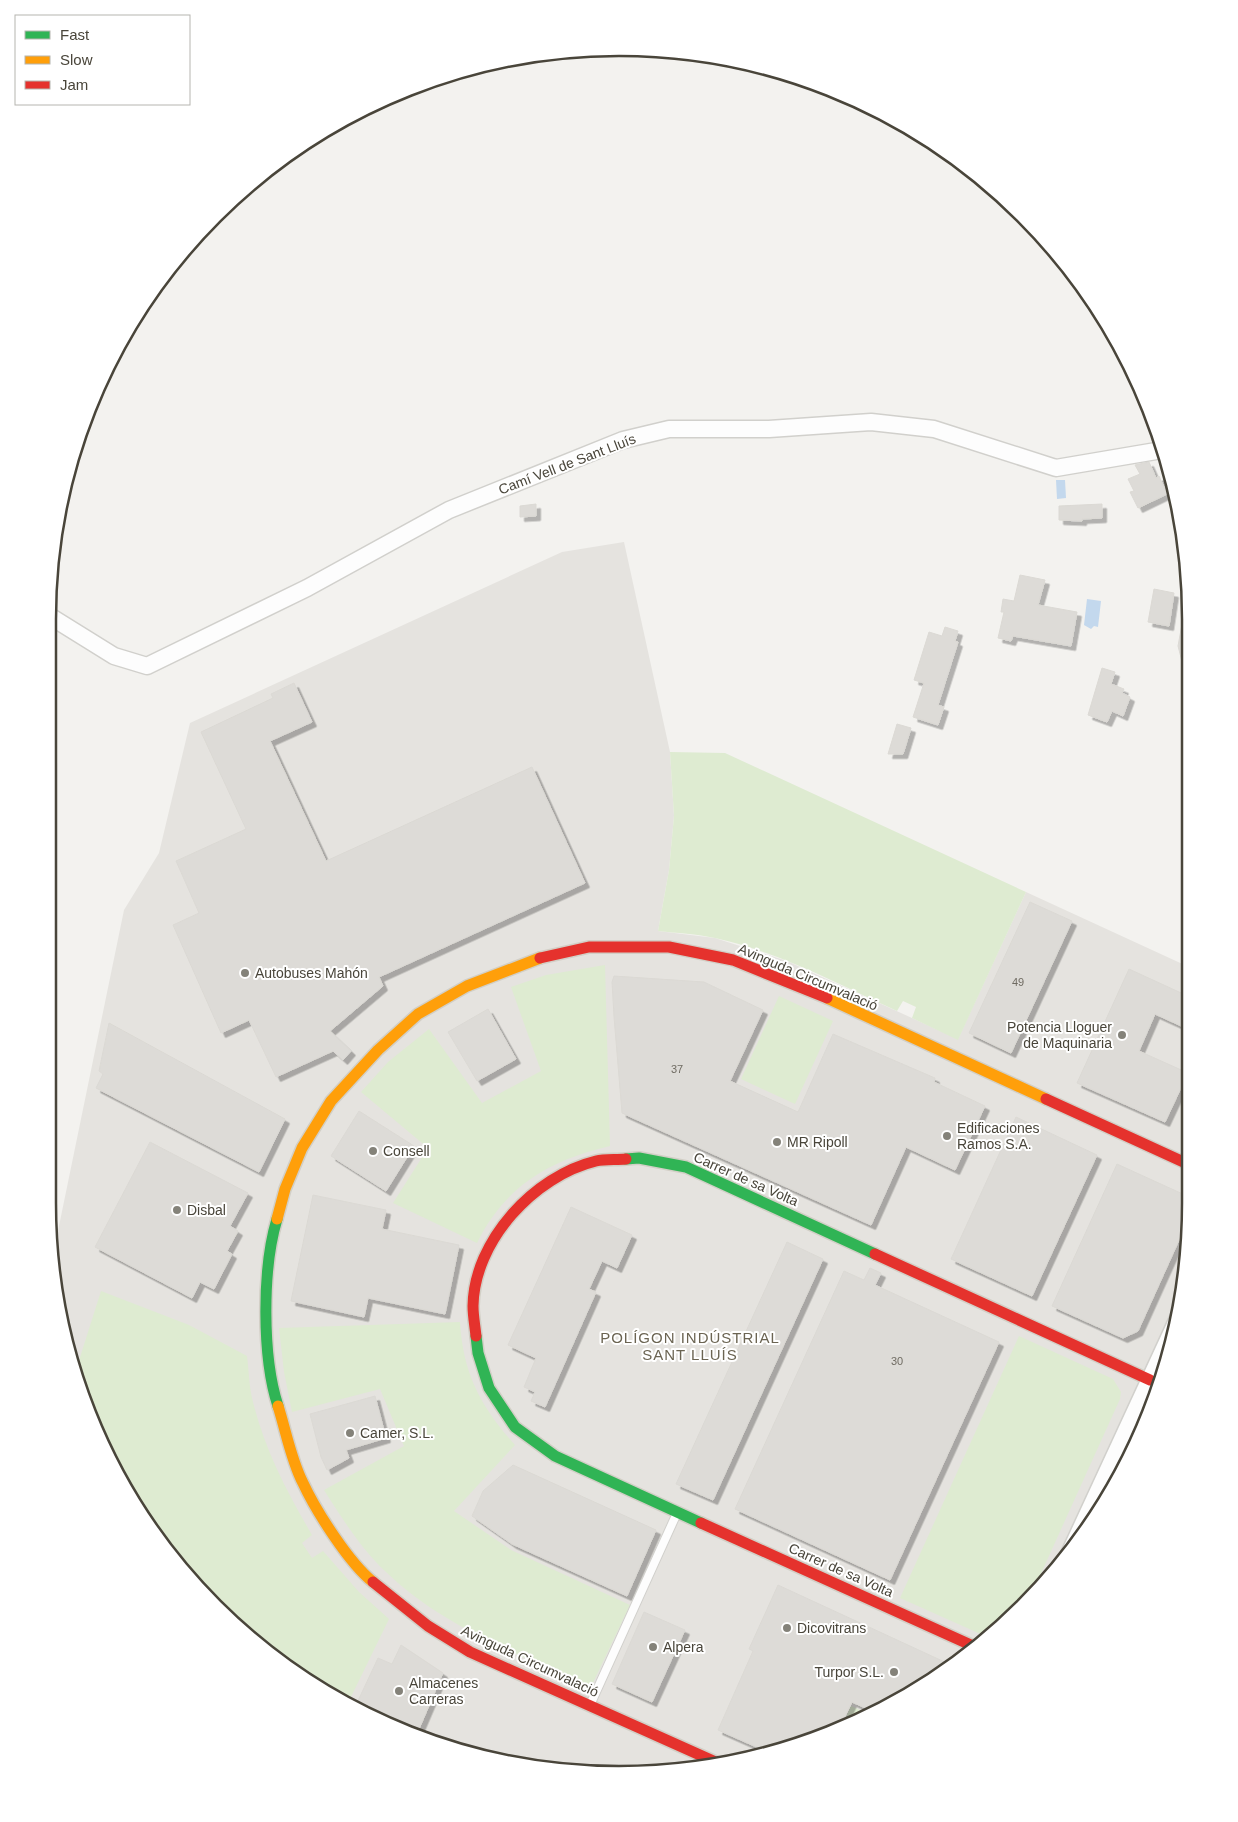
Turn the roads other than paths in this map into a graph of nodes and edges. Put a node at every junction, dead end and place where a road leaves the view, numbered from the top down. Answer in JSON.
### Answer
{"nodes":[{"id":1,"x":1156,"y":451,"type":"edge"},
{"id":2,"x":56,"y":621,"type":"edge"},
{"id":3,"x":1182,"y":1161,"type":"edge"},
{"id":4,"x":1161,"y":1357,"type":"edge"},
{"id":5,"x":1150,"y":1380,"type":"junction"},
{"id":6,"x":678,"y":1512,"type":"junction"},
{"id":7,"x":1086,"y":1517,"type":"edge"},
{"id":8,"x":968,"y":1644,"type":"edge"},
{"id":9,"x":590,"y":1706,"type":"junction"},
{"id":10,"x":708,"y":1758,"type":"edge"}],
"edges":[{"from":1,"to":2,"type":"street","name":"Camí Vell de Sant Lluís"},
{"from":3,"to":9,"type":"street","name":"Avinguda Circumvalació"},
{"from":4,"to":5,"type":"street"},
{"from":5,"to":6,"type":"street","name":"Carrer de sa Volta"},
{"from":5,"to":7,"type":"street"},
{"from":6,"to":8,"type":"street","name":"Carrer de sa Volta"},
{"from":6,"to":9,"type":"lane"},
{"from":9,"to":10,"type":"street","name":"Avinguda Circumvalació"}]}
